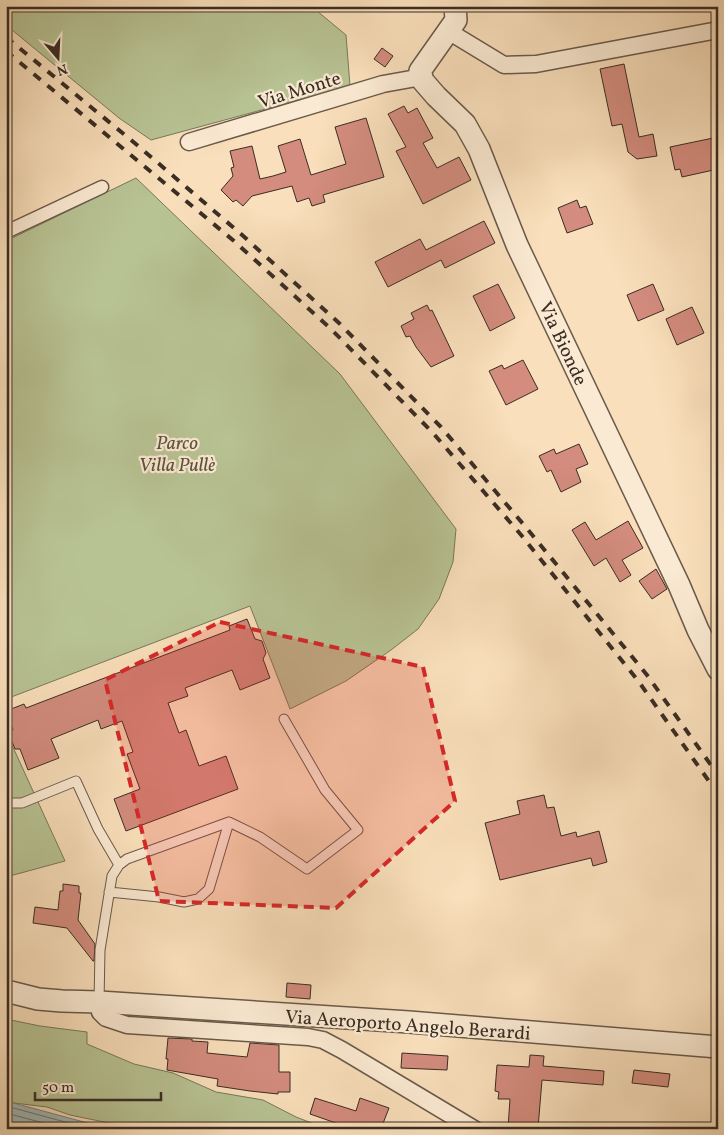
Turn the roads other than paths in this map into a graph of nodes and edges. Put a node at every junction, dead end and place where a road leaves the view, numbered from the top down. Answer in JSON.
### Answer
{"nodes":[{"id":1,"x":455,"y":6,"type":"edge"},
{"id":2,"x":718,"y":30,"type":"edge"},
{"id":3,"x":448,"y":31,"type":"junction"},
{"id":4,"x":421,"y":74,"type":"junction"},
{"id":5,"x":190,"y":142,"type":"dead end"},
{"id":6,"x":102,"y":187,"type":"dead end"},
{"id":7,"x":6,"y":232,"type":"edge"},
{"id":8,"x":718,"y":669,"type":"edge"},
{"id":9,"x":284,"y":719,"type":"dead end"},
{"id":10,"x":6,"y":803,"type":"edge"},
{"id":11,"x":229,"y":822,"type":"junction"},
{"id":12,"x":119,"y":865,"type":"junction"},
{"id":13,"x":109,"y":892,"type":"junction"},
{"id":14,"x":6,"y":991,"type":"edge"},
{"id":15,"x":99,"y":1002,"type":"junction"},
{"id":16,"x":718,"y":1046,"type":"edge"},
{"id":17,"x":474,"y":1129,"type":"edge"}],
"edges":[{"from":1,"to":3,"type":"street"},
{"from":2,"to":3,"type":"street"},
{"from":3,"to":4,"type":"street"},
{"from":4,"to":5,"type":"street","name":"Via Monte"},
{"from":4,"to":8,"type":"street","name":"Via Bionde"},
{"from":6,"to":7,"type":"street"},
{"from":9,"to":11,"type":"lane"},
{"from":10,"to":12,"type":"lane"},
{"from":11,"to":12,"type":"lane"},
{"from":11,"to":13,"type":"lane"},
{"from":12,"to":13,"type":"lane"},
{"from":13,"to":15,"type":"lane"},
{"from":14,"to":15,"type":"street","name":"Via Aeroporto Angelo Berardi"},
{"from":15,"to":16,"type":"street","name":"Via Aeroporto Angelo Berardi"},
{"from":15,"to":17,"type":"street"}]}
